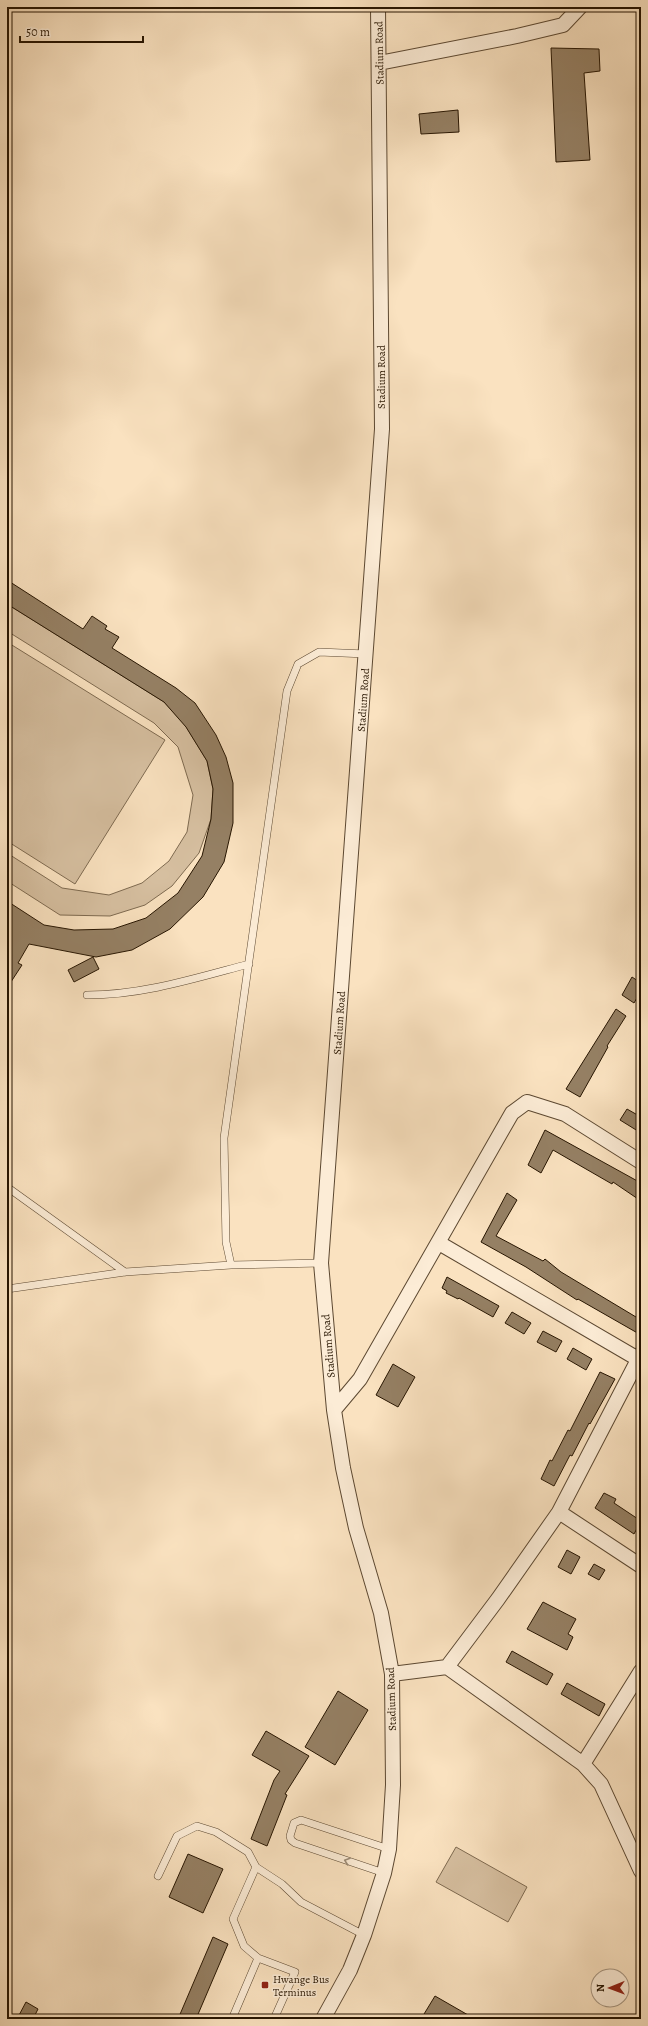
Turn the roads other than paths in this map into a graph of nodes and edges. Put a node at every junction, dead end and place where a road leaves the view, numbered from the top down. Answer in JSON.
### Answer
{"nodes":[{"id":1,"x":378,"y":7,"type":"edge"},
{"id":2,"x":580,"y":7,"type":"edge"},
{"id":3,"x":379,"y":64,"type":"junction"},
{"id":4,"x":366,"y":654,"type":"junction"},
{"id":5,"x":249,"y":964,"type":"junction"},
{"id":6,"x":87,"y":995,"type":"dead end"},
{"id":7,"x":641,"y":1162,"type":"edge"},
{"id":8,"x":7,"y":1187,"type":"edge"},
{"id":9,"x":439,"y":1243,"type":"junction"},
{"id":10,"x":321,"y":1263,"type":"junction"},
{"id":11,"x":231,"y":1265,"type":"junction"},
{"id":12,"x":125,"y":1272,"type":"junction"},
{"id":13,"x":7,"y":1289,"type":"edge"},
{"id":14,"x":640,"y":1357,"type":"edge"},
{"id":15,"x":334,"y":1410,"type":"junction"},
{"id":16,"x":559,"y":1512,"type":"junction"},
{"id":17,"x":641,"y":1566,"type":"edge"},
{"id":18,"x":447,"y":1667,"type":"junction"},
{"id":19,"x":641,"y":1671,"type":"edge"},
{"id":20,"x":392,"y":1674,"type":"junction"},
{"id":21,"x":583,"y":1764,"type":"junction"},
{"id":22,"x":389,"y":1849,"type":"junction"},
{"id":23,"x":256,"y":1867,"type":"junction"},
{"id":24,"x":641,"y":1871,"type":"edge"},
{"id":25,"x":384,"y":1873,"type":"junction"},
{"id":26,"x":158,"y":1876,"type":"dead end"},
{"id":27,"x":364,"y":1935,"type":"junction"},
{"id":28,"x":258,"y":1958,"type":"junction"},
{"id":29,"x":232,"y":2019,"type":"edge"},
{"id":30,"x":274,"y":2019,"type":"edge"},
{"id":31,"x":323,"y":2019,"type":"edge"}],
"edges":[{"from":1,"to":3,"type":"street","name":"Stadium Road"},
{"from":2,"to":3,"type":"street"},
{"from":3,"to":4,"type":"street","name":"Stadium Road"},
{"from":4,"to":5,"type":"lane"},
{"from":4,"to":10,"type":"street","name":"Stadium Road"},
{"from":5,"to":6,"type":"lane"},
{"from":5,"to":11,"type":"lane"},
{"from":7,"to":9,"type":"street"},
{"from":8,"to":12,"type":"lane"},
{"from":9,"to":14,"type":"street"},
{"from":9,"to":15,"type":"street"},
{"from":10,"to":11,"type":"lane"},
{"from":10,"to":15,"type":"street","name":"Stadium Road"},
{"from":11,"to":12,"type":"lane"},
{"from":12,"to":13,"type":"lane"},
{"from":14,"to":16,"type":"street"},
{"from":15,"to":20,"type":"street","name":"Stadium Road"},
{"from":16,"to":17,"type":"street"},
{"from":16,"to":18,"type":"street"},
{"from":18,"to":20,"type":"street"},
{"from":18,"to":21,"type":"street"},
{"from":19,"to":21,"type":"street"},
{"from":20,"to":22,"type":"street","name":"Stadium Road"},
{"from":21,"to":24,"type":"street"},
{"from":22,"to":25,"type":"street","name":"Stadium Road"},
{"from":25,"to":22,"type":"lane","one_way":true},
{"from":23,"to":26,"type":"lane"},
{"from":23,"to":27,"type":"lane"},
{"from":23,"to":28,"type":"lane"},
{"from":25,"to":27,"type":"street","name":"Stadium Road"},
{"from":27,"to":31,"type":"street","name":"Stadium Road"},
{"from":28,"to":29,"type":"lane"},
{"from":28,"to":30,"type":"lane"}]}
